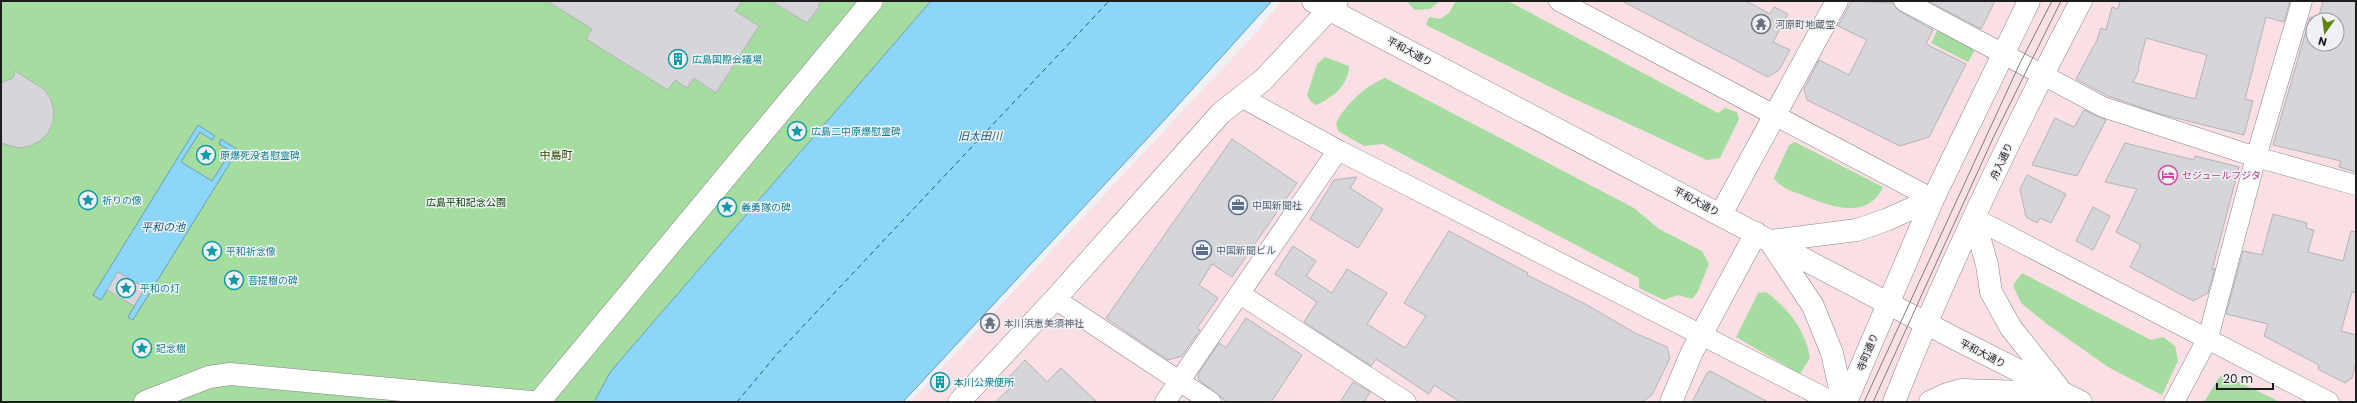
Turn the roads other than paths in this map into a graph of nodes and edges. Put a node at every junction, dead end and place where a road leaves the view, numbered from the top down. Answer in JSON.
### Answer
{"nodes":[{"id":1,"x":872,"y":1,"type":"edge"},
{"id":2,"x":1558,"y":1,"type":"edge"},
{"id":3,"x":1837,"y":1,"type":"edge"},
{"id":4,"x":1904,"y":1,"type":"edge"},
{"id":5,"x":2029,"y":1,"type":"edge"},
{"id":6,"x":2081,"y":1,"type":"edge"},
{"id":7,"x":2302,"y":1,"type":"edge"},
{"id":8,"x":1327,"y":4,"type":"edge"},
{"id":9,"x":2003,"y":54,"type":"junction"},
{"id":10,"x":2043,"y":77,"type":"junction"},
{"id":11,"x":1241,"y":97,"type":"junction"},
{"id":12,"x":1775,"y":117,"type":"junction"},
{"id":13,"x":1338,"y":150,"type":"junction"},
{"id":14,"x":2256,"y":157,"type":"junction"},
{"id":15,"x":2356,"y":185,"type":"edge"},
{"id":16,"x":1933,"y":199,"type":"junction"},
{"id":17,"x":1721,"y":214,"type":"junction"},
{"id":18,"x":1974,"y":218,"type":"junction"},
{"id":19,"x":1763,"y":237,"type":"junction"},
{"id":20,"x":1240,"y":294,"type":"junction"},
{"id":21,"x":1054,"y":299,"type":"junction"},
{"id":22,"x":1887,"y":303,"type":"junction"},
{"id":23,"x":1927,"y":323,"type":"junction"},
{"id":24,"x":1702,"y":335,"type":"junction"},
{"id":25,"x":2208,"y":338,"type":"junction"},
{"id":26,"x":1180,"y":381,"type":"junction"},
{"id":27,"x":2071,"y":397,"type":"edge"},
{"id":28,"x":145,"y":402,"type":"edge"},
{"id":29,"x":530,"y":402,"type":"edge"},
{"id":30,"x":539,"y":402,"type":"edge"},
{"id":31,"x":959,"y":402,"type":"edge"},
{"id":32,"x":1165,"y":402,"type":"edge"},
{"id":33,"x":1211,"y":402,"type":"edge"},
{"id":34,"x":1406,"y":402,"type":"edge"},
{"id":35,"x":1671,"y":402,"type":"edge"},
{"id":36,"x":1833,"y":402,"type":"edge"},
{"id":37,"x":1843,"y":402,"type":"edge"},
{"id":38,"x":1846,"y":402,"type":"edge"},
{"id":39,"x":1894,"y":402,"type":"edge"},
{"id":40,"x":1930,"y":402,"type":"edge"},
{"id":41,"x":2174,"y":402,"type":"edge"},
{"id":42,"x":2329,"y":402,"type":"edge"}],
"edges":[{"from":1,"to":30,"type":"street"},
{"from":2,"to":12,"type":"street"},
{"from":3,"to":12,"type":"street"},
{"from":4,"to":9,"type":"street"},
{"from":5,"to":9,"type":"street"},
{"from":6,"to":10,"type":"street","name":"舟入通り"},
{"from":7,"to":14,"type":"street"},
{"from":8,"to":11,"type":"street"},
{"from":8,"to":17,"type":"street","name":"平和大通り"},
{"from":9,"to":10,"type":"street"},
{"from":9,"to":16,"type":"street"},
{"from":10,"to":14,"type":"street"},
{"from":10,"to":18,"type":"street","name":"舟入通り"},
{"from":11,"to":13,"type":"street"},
{"from":11,"to":21,"type":"street"},
{"from":12,"to":16,"type":"street"},
{"from":12,"to":17,"type":"street"},
{"from":13,"to":20,"type":"street"},
{"from":13,"to":24,"type":"street"},
{"from":14,"to":15,"type":"street"},
{"from":14,"to":25,"type":"street"},
{"from":16,"to":19,"type":"street"},
{"from":16,"to":22,"type":"street"},
{"from":17,"to":19,"type":"street","name":"平和大通り"},
{"from":18,"to":23,"type":"street","name":"舟入通り"},
{"from":18,"to":25,"type":"street"},
{"from":18,"to":27,"type":"street"},
{"from":19,"to":22,"type":"street","name":"平和大通り"},
{"from":19,"to":24,"type":"street"},
{"from":19,"to":37,"type":"street"},
{"from":20,"to":26,"type":"street"},
{"from":20,"to":34,"type":"street"},
{"from":21,"to":26,"type":"street"},
{"from":21,"to":31,"type":"street"},
{"from":22,"to":23,"type":"street","name":"平和大通り"},
{"from":22,"to":38,"type":"street","name":"寺町通り"},
{"from":23,"to":27,"type":"street","name":"平和大通り"},
{"from":23,"to":39,"type":"street"},
{"from":24,"to":35,"type":"street"},
{"from":24,"to":36,"type":"street"},
{"from":25,"to":41,"type":"street"},
{"from":25,"to":42,"type":"street"},
{"from":26,"to":32,"type":"street"},
{"from":26,"to":33,"type":"street"},
{"from":27,"to":40,"type":"street"},
{"from":28,"to":29,"type":"street"}]}
